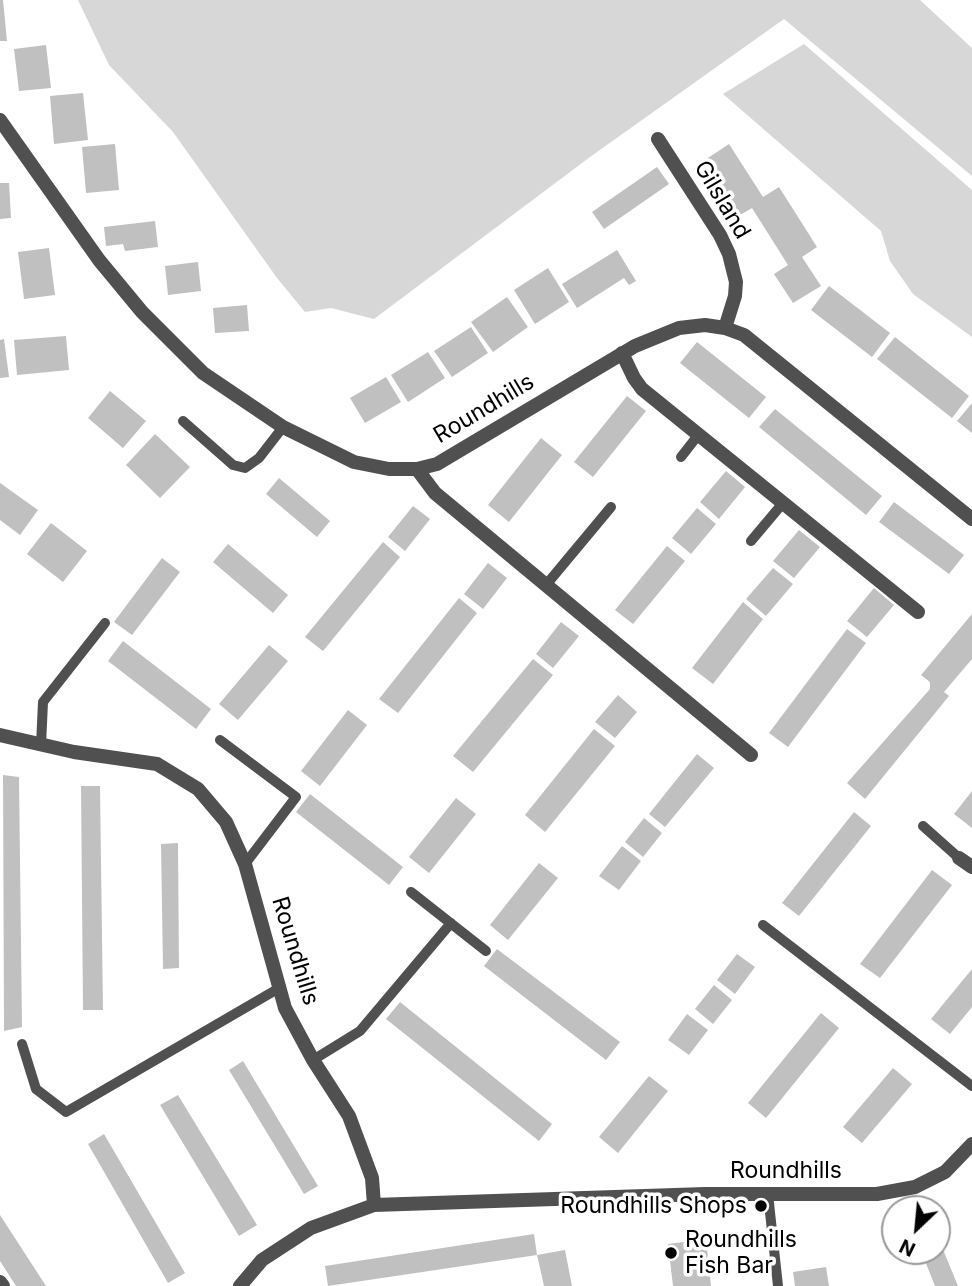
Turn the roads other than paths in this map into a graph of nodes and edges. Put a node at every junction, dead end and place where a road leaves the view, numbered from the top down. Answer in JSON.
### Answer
{"nodes":[{"id":1,"x":0,"y":120,"type":"edge"},
{"id":2,"x":658,"y":139,"type":"dead end"},
{"id":3,"x":17,"y":144,"type":"junction"},
{"id":4,"x":0,"y":146,"type":"edge"},
{"id":5,"x":725,"y":328,"type":"junction"},
{"id":6,"x":622,"y":353,"type":"junction"},
{"id":7,"x":183,"y":421,"type":"dead end"},
{"id":8,"x":283,"y":427,"type":"junction"},
{"id":9,"x":699,"y":434,"type":"junction"},
{"id":10,"x":681,"y":457,"type":"dead end"},
{"id":11,"x":417,"y":469,"type":"junction"},
{"id":12,"x":783,"y":503,"type":"junction"},
{"id":13,"x":611,"y":507,"type":"dead end"},
{"id":14,"x":972,"y":519,"type":"edge"},
{"id":15,"x":751,"y":541,"type":"dead end"},
{"id":16,"x":546,"y":584,"type":"junction"},
{"id":17,"x":918,"y":612,"type":"dead end"},
{"id":18,"x":105,"y":623,"type":"dead end"},
{"id":19,"x":0,"y":735,"type":"edge"},
{"id":20,"x":220,"y":740,"type":"dead end"},
{"id":21,"x":41,"y":745,"type":"junction"},
{"id":22,"x":751,"y":755,"type":"dead end"},
{"id":23,"x":923,"y":826,"type":"dead end"},
{"id":24,"x":959,"y":858,"type":"joint"},
{"id":25,"x":245,"y":864,"type":"junction"},
{"id":26,"x":972,"y":867,"type":"edge"},
{"id":27,"x":411,"y":892,"type":"dead end"},
{"id":28,"x":451,"y":923,"type":"junction"},
{"id":29,"x":763,"y":925,"type":"dead end"},
{"id":30,"x":486,"y":951,"type":"dead end"},
{"id":31,"x":281,"y":987,"type":"junction"},
{"id":32,"x":22,"y":1044,"type":"dead end"},
{"id":33,"x":313,"y":1060,"type":"junction"},
{"id":34,"x":972,"y":1086,"type":"edge"},
{"id":35,"x":972,"y":1144,"type":"edge"},
{"id":36,"x":768,"y":1194,"type":"junction"},
{"id":37,"x":374,"y":1205,"type":"junction"},
{"id":38,"x":240,"y":1286,"type":"edge"},
{"id":39,"x":778,"y":1286,"type":"edge"}],
"edges":[{"from":1,"to":3,"type":"street","name":"Roundhills"},
{"from":2,"to":5,"type":"street","name":"Gilsland"},
{"from":3,"to":4,"type":"street"},
{"from":3,"to":8,"type":"street","name":"Roundhills"},
{"from":5,"to":6,"type":"street","name":"Roundhills"},
{"from":5,"to":14,"type":"street","name":"Roundhills"},
{"from":6,"to":9,"type":"street"},
{"from":6,"to":11,"type":"street","name":"Roundhills"},
{"from":7,"to":8,"type":"lane"},
{"from":8,"to":11,"type":"street","name":"Roundhills"},
{"from":9,"to":10,"type":"lane"},
{"from":9,"to":12,"type":"street"},
{"from":11,"to":16,"type":"street"},
{"from":12,"to":15,"type":"lane"},
{"from":12,"to":17,"type":"street"},
{"from":13,"to":16,"type":"lane"},
{"from":16,"to":22,"type":"street"},
{"from":18,"to":21,"type":"lane"},
{"from":19,"to":21,"type":"street","name":"Roundhills"},
{"from":20,"to":25,"type":"lane"},
{"from":21,"to":25,"type":"street","name":"Roundhills"},
{"from":23,"to":24,"type":"lane"},
{"from":24,"to":26,"type":"street"},
{"from":25,"to":31,"type":"street","name":"Roundhills"},
{"from":27,"to":28,"type":"lane"},
{"from":28,"to":30,"type":"lane"},
{"from":28,"to":33,"type":"lane"},
{"from":29,"to":34,"type":"lane"},
{"from":31,"to":32,"type":"lane"},
{"from":31,"to":33,"type":"street","name":"Roundhills"},
{"from":33,"to":37,"type":"street","name":"Roundhills"},
{"from":35,"to":36,"type":"street","name":"Roundhills"},
{"from":36,"to":37,"type":"street","name":"Roundhills"},
{"from":36,"to":39,"type":"lane"},
{"from":37,"to":38,"type":"street","name":"Roundhills"}]}
